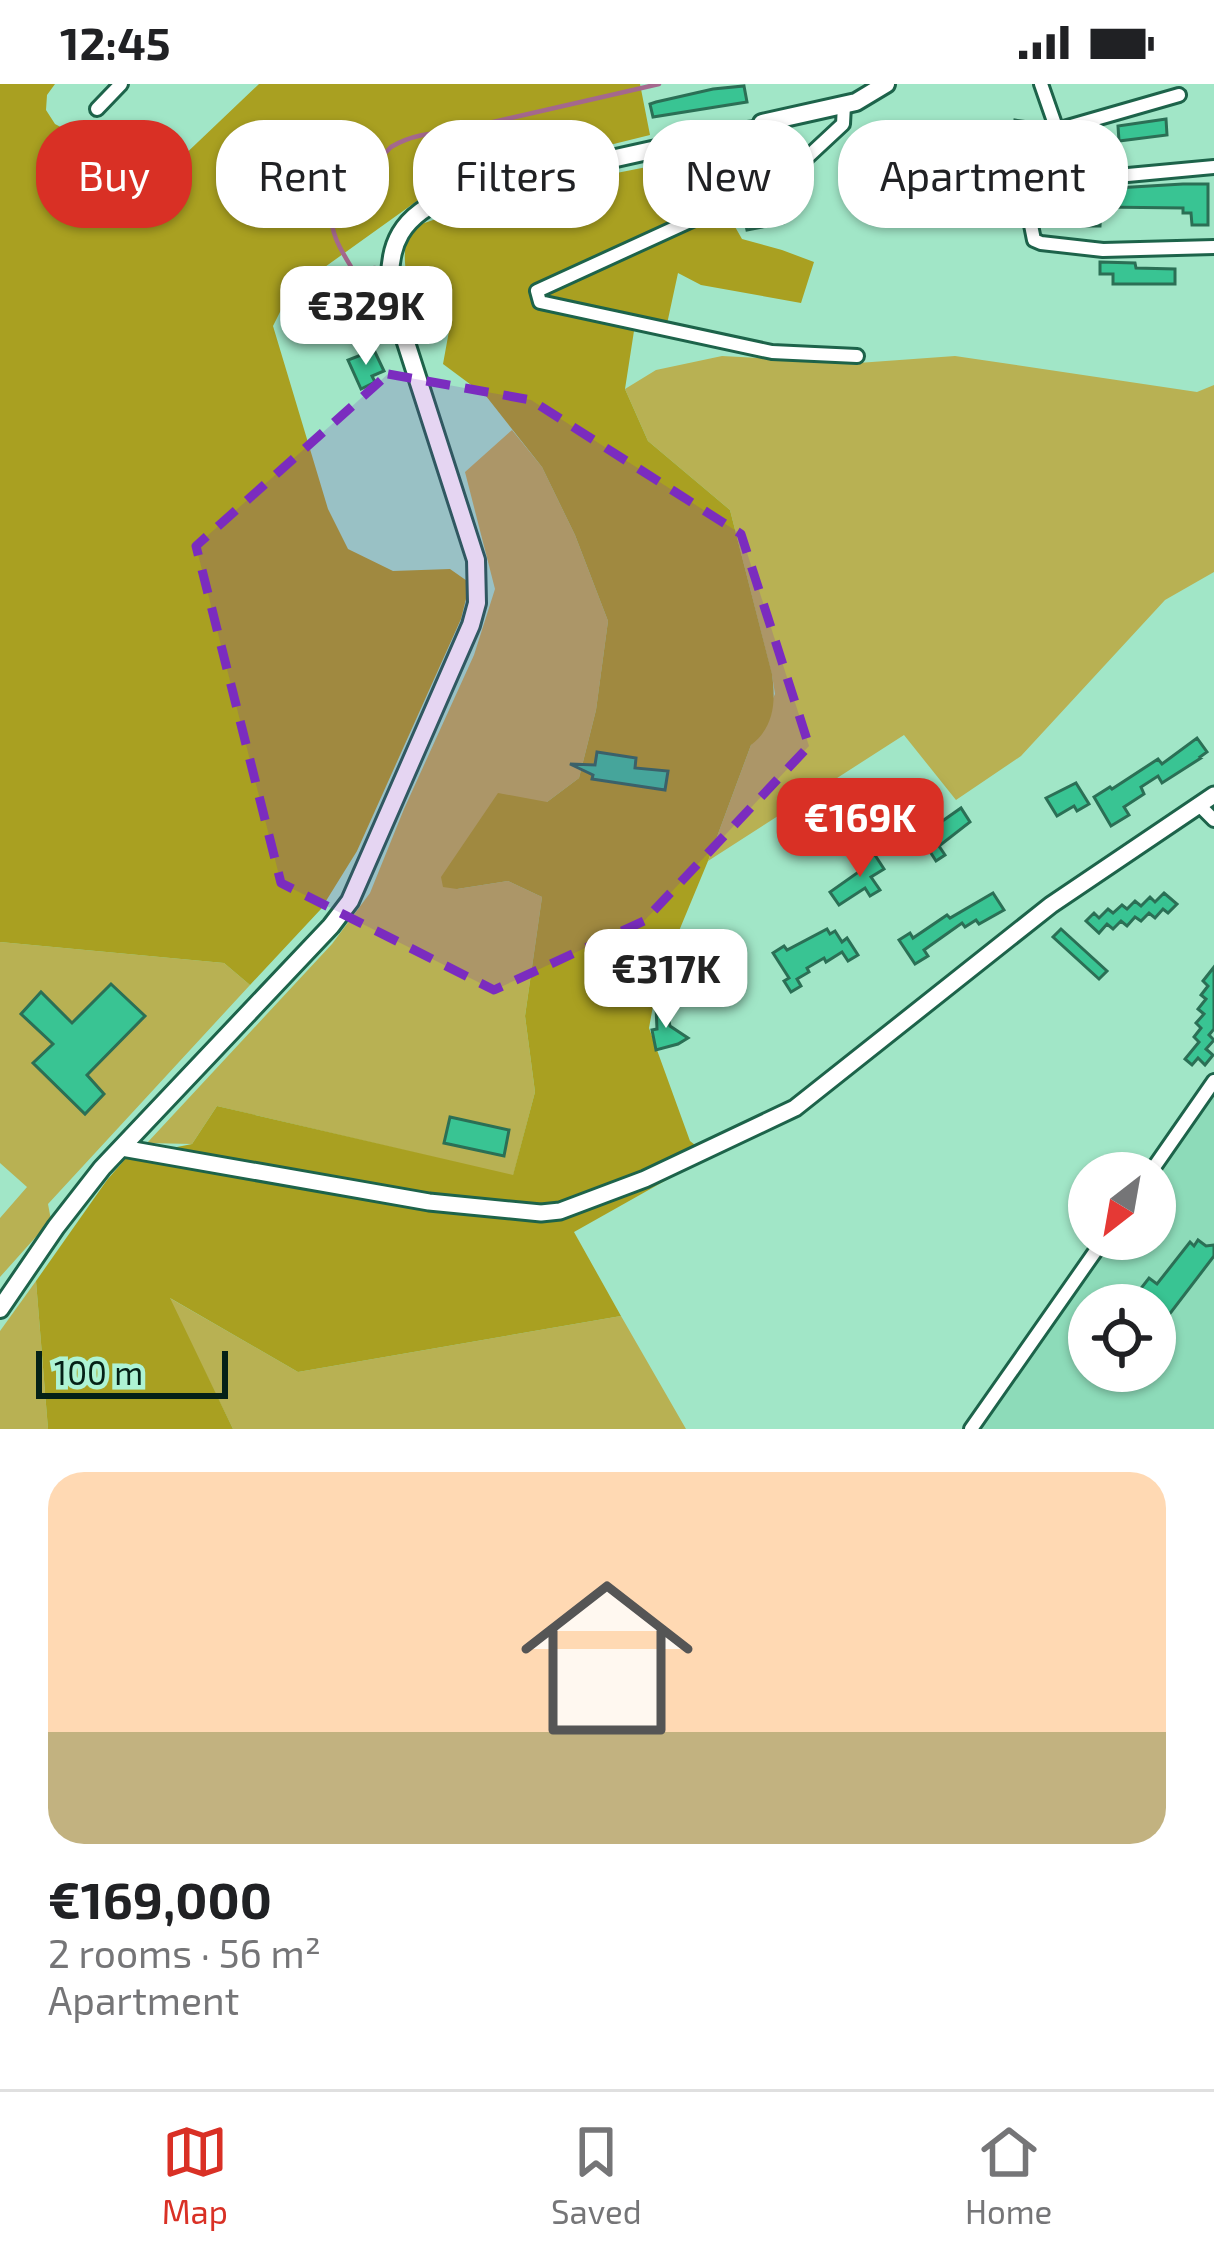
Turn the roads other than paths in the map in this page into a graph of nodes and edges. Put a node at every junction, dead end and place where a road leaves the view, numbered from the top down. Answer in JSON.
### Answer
{"nodes":[{"id":1,"x":121,"y":84,"type":"edge"},
{"id":2,"x":886,"y":84,"type":"edge"},
{"id":3,"x":1041,"y":84,"type":"edge"},
{"id":4,"x":1179,"y":95,"type":"dead end"},
{"id":5,"x":97,"y":110,"type":"dead end"},
{"id":6,"x":844,"y":110,"type":"junction"},
{"id":7,"x":1054,"y":120,"type":"edge"},
{"id":8,"x":1092,"y":120,"type":"edge"},
{"id":9,"x":1214,"y":167,"type":"edge"},
{"id":10,"x":1128,"y":175,"type":"edge"},
{"id":11,"x":1032,"y":228,"type":"edge"},
{"id":12,"x":1214,"y":247,"type":"edge"},
{"id":13,"x":857,"y":356,"type":"dead end"},
{"id":14,"x":1214,"y":795,"type":"edge"},
{"id":15,"x":1200,"y":806,"type":"junction"},
{"id":16,"x":1214,"y":820,"type":"edge"},
{"id":17,"x":1214,"y":1081,"type":"edge"},
{"id":18,"x":122,"y":1148,"type":"junction"},
{"id":19,"x":1165,"y":1152,"type":"edge"},
{"id":20,"x":1089,"y":1260,"type":"edge"},
{"id":21,"x":0,"y":1304,"type":"edge"},
{"id":22,"x":971,"y":1429,"type":"edge"}],
"edges":[{"from":1,"to":5,"type":"street"},
{"from":2,"to":6,"type":"main road"},
{"from":3,"to":7,"type":"street"},
{"from":4,"to":8,"type":"street"},
{"from":6,"to":13,"type":"street"},
{"from":6,"to":18,"type":"main road"},
{"from":9,"to":10,"type":"street"},
{"from":11,"to":12,"type":"street"},
{"from":14,"to":15,"type":"street"},
{"from":15,"to":16,"type":"street"},
{"from":15,"to":18,"type":"street"},
{"from":17,"to":19,"type":"street"},
{"from":18,"to":21,"type":"main road"},
{"from":20,"to":22,"type":"street"}]}
